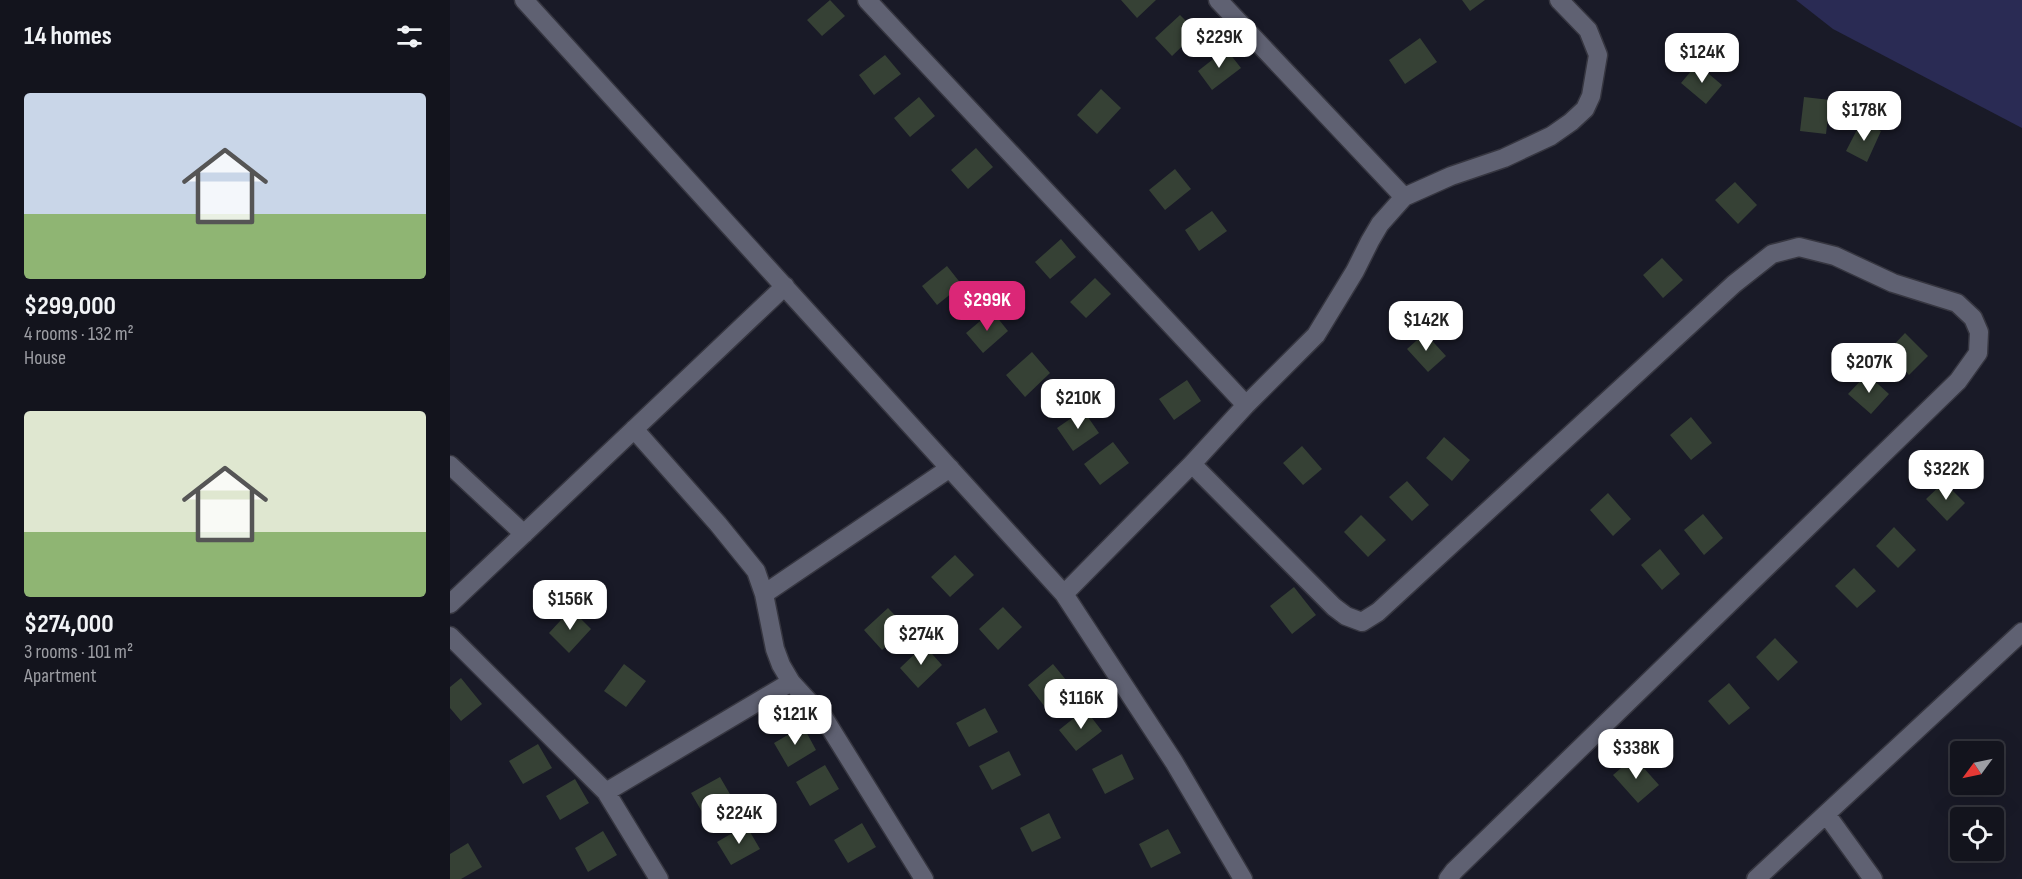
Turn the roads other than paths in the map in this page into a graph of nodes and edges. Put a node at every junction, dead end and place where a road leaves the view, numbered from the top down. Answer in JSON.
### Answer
{"nodes":[{"id":1,"x":524,"y":0,"type":"edge"},
{"id":2,"x":867,"y":0,"type":"edge"},
{"id":3,"x":1218,"y":0,"type":"edge"},
{"id":4,"x":1559,"y":0,"type":"edge"},
{"id":5,"x":1404,"y":197,"type":"junction"},
{"id":6,"x":785,"y":286,"type":"junction"},
{"id":7,"x":1246,"y":405,"type":"junction"},
{"id":8,"x":634,"y":429,"type":"junction"},
{"id":9,"x":1192,"y":464,"type":"junction"},
{"id":10,"x":450,"y":465,"type":"edge"},
{"id":11,"x":950,"y":468,"type":"junction"},
{"id":12,"x":524,"y":534,"type":"junction"},
{"id":13,"x":764,"y":594,"type":"junction"},
{"id":14,"x":1064,"y":594,"type":"junction"},
{"id":15,"x":450,"y":604,"type":"edge"},
{"id":16,"x":2022,"y":632,"type":"edge"},
{"id":17,"x":450,"y":636,"type":"edge"},
{"id":18,"x":791,"y":682,"type":"junction"},
{"id":19,"x":606,"y":792,"type":"junction"},
{"id":20,"x":1826,"y":814,"type":"junction"},
{"id":21,"x":659,"y":879,"type":"edge"},
{"id":22,"x":924,"y":879,"type":"edge"},
{"id":23,"x":1243,"y":879,"type":"edge"},
{"id":24,"x":1448,"y":879,"type":"edge"},
{"id":25,"x":1756,"y":879,"type":"edge"},
{"id":26,"x":1873,"y":879,"type":"edge"}],
"edges":[{"from":1,"to":6,"type":"street"},
{"from":2,"to":7,"type":"street"},
{"from":3,"to":5,"type":"street"},
{"from":4,"to":5,"type":"street"},
{"from":5,"to":7,"type":"street"},
{"from":6,"to":8,"type":"street"},
{"from":6,"to":11,"type":"street"},
{"from":7,"to":9,"type":"street"},
{"from":8,"to":12,"type":"street"},
{"from":8,"to":13,"type":"street"},
{"from":9,"to":14,"type":"street"},
{"from":9,"to":24,"type":"street"},
{"from":10,"to":12,"type":"street"},
{"from":11,"to":13,"type":"street"},
{"from":11,"to":14,"type":"street"},
{"from":12,"to":15,"type":"street"},
{"from":13,"to":18,"type":"street"},
{"from":14,"to":23,"type":"street"},
{"from":16,"to":20,"type":"street"},
{"from":17,"to":19,"type":"street"},
{"from":18,"to":19,"type":"street"},
{"from":18,"to":22,"type":"street"},
{"from":19,"to":21,"type":"street"},
{"from":20,"to":25,"type":"street"},
{"from":20,"to":26,"type":"street"}]}
